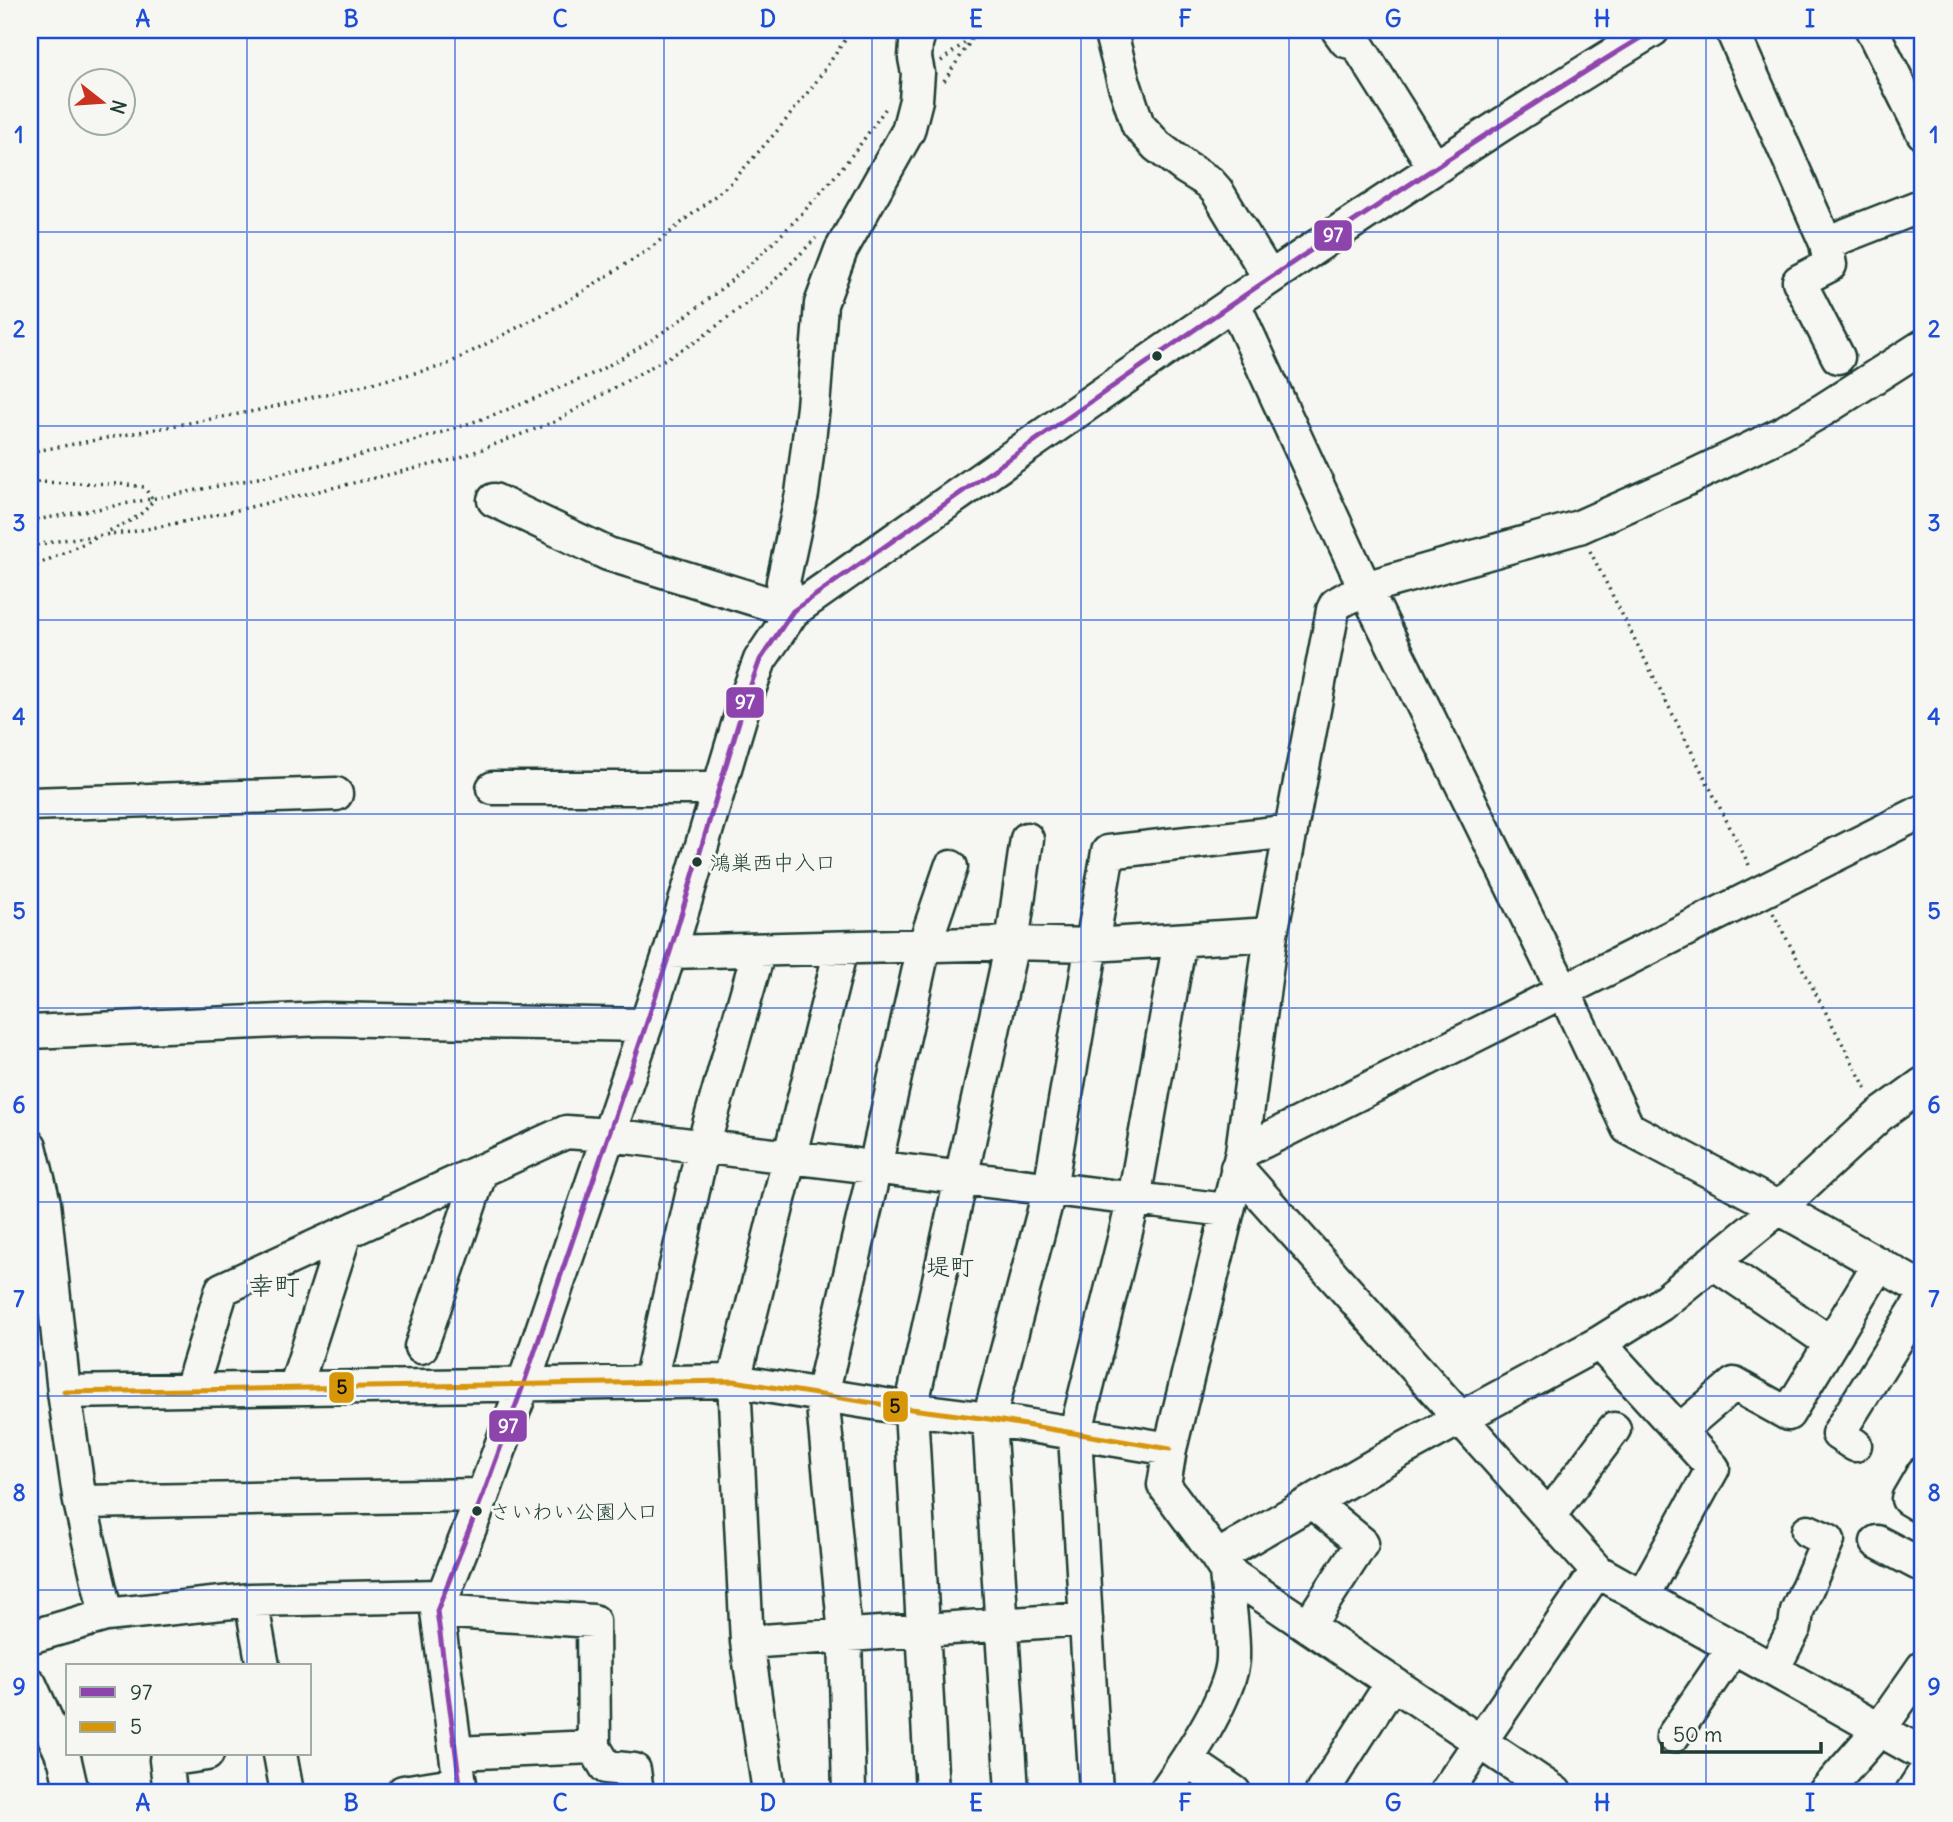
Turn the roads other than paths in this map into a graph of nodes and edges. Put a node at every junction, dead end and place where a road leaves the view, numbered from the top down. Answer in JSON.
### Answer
{"nodes":[{"id":1,"x":920,"y":30,"type":"edge"},
{"id":2,"x":1110,"y":30,"type":"edge"},
{"id":3,"x":1732,"y":30,"type":"edge"},
{"id":4,"x":1872,"y":30,"type":"edge"},
{"id":5,"x":1636,"y":34,"type":"edge"},
{"id":6,"x":1347,"y":37,"type":"edge"},
{"id":7,"x":1923,"y":133,"type":"edge"},
{"id":8,"x":1435,"y":168,"type":"junction"},
{"id":9,"x":1923,"y":205,"type":"edge"},
{"id":10,"x":1826,"y":243,"type":"junction"},
{"id":11,"x":1269,"y":277,"type":"junction"},
{"id":12,"x":1233,"y":302,"type":"junction"},
{"id":13,"x":1923,"y":346,"type":"edge"},
{"id":14,"x":1838,"y":357,"type":"dead end"},
{"id":15,"x":494,"y":500,"type":"dead end"},
{"id":16,"x":1364,"y":588,"type":"junction"},
{"id":17,"x":793,"y":611,"type":"junction"},
{"id":18,"x":494,"y":788,"type":"dead end"},
{"id":19,"x":719,"y":788,"type":"junction"},
{"id":20,"x":336,"y":793,"type":"dead end"},
{"id":21,"x":30,"y":804,"type":"edge"},
{"id":22,"x":1923,"y":811,"type":"edge"},
{"id":23,"x":1291,"y":831,"type":"junction"},
{"id":24,"x":1027,"y":839,"type":"dead end"},
{"id":25,"x":951,"y":867,"type":"dead end"},
{"id":26,"x":1271,"y":934,"type":"junction"},
{"id":27,"x":1180,"y":940,"type":"junction"},
{"id":28,"x":1012,"y":943,"type":"junction"},
{"id":29,"x":1092,"y":945,"type":"junction"},
{"id":30,"x":924,"y":946,"type":"junction"},
{"id":31,"x":841,"y":949,"type":"junction"},
{"id":32,"x":760,"y":950,"type":"junction"},
{"id":33,"x":670,"y":952,"type":"junction"},
{"id":34,"x":1563,"y":992,"type":"junction"},
{"id":35,"x":646,"y":1025,"type":"junction"},
{"id":36,"x":30,"y":1032,"type":"edge"},
{"id":37,"x":1923,"y":1084,"type":"edge"},
{"id":38,"x":608,"y":1135,"type":"junction"},
{"id":39,"x":30,"y":1146,"type":"edge"},
{"id":40,"x":703,"y":1146,"type":"junction"},
{"id":41,"x":789,"y":1157,"type":"junction"},
{"id":42,"x":1239,"y":1160,"type":"junction"},
{"id":43,"x":875,"y":1167,"type":"junction"},
{"id":44,"x":481,"y":1171,"type":"junction"},
{"id":45,"x":962,"y":1178,"type":"junction"},
{"id":46,"x":1050,"y":1188,"type":"junction"},
{"id":47,"x":1134,"y":1199,"type":"junction"},
{"id":48,"x":1779,"y":1208,"type":"junction"},
{"id":49,"x":1226,"y":1210,"type":"junction"},
{"id":50,"x":345,"y":1233,"type":"junction"},
{"id":51,"x":1712,"y":1262,"type":"junction"},
{"id":52,"x":1879,"y":1264,"type":"junction"},
{"id":53,"x":1923,"y":1289,"type":"edge"},
{"id":54,"x":1923,"y":1298,"type":"edge"},
{"id":55,"x":1599,"y":1343,"type":"junction"},
{"id":56,"x":1831,"y":1343,"type":"junction"},
{"id":57,"x":421,"y":1346,"type":"dead end"},
{"id":58,"x":734,"y":1381,"type":"junction"},
{"id":59,"x":650,"y":1382,"type":"junction"},
{"id":60,"x":524,"y":1383,"type":"junction"},
{"id":61,"x":295,"y":1388,"type":"junction"},
{"id":62,"x":191,"y":1389,"type":"junction"},
{"id":63,"x":64,"y":1392,"type":"junction"},
{"id":64,"x":822,"y":1395,"type":"junction"},
{"id":65,"x":911,"y":1409,"type":"junction"},
{"id":66,"x":1461,"y":1418,"type":"junction"},
{"id":67,"x":989,"y":1419,"type":"junction"},
{"id":68,"x":1614,"y":1429,"type":"dead end"},
{"id":69,"x":1679,"y":1431,"type":"junction"},
{"id":70,"x":1075,"y":1434,"type":"junction"},
{"id":71,"x":1855,"y":1445,"type":"dead end"},
{"id":72,"x":1170,"y":1449,"type":"junction"},
{"id":73,"x":1923,"y":1474,"type":"edge"},
{"id":74,"x":483,"y":1494,"type":"junction"},
{"id":75,"x":80,"y":1502,"type":"junction"},
{"id":76,"x":1312,"y":1502,"type":"junction"},
{"id":77,"x":1923,"y":1508,"type":"edge"},
{"id":78,"x":1549,"y":1516,"type":"junction"},
{"id":79,"x":1808,"y":1531,"type":"dead end"},
{"id":80,"x":1877,"y":1542,"type":"dead end"},
{"id":81,"x":1222,"y":1564,"type":"junction"},
{"id":82,"x":1923,"y":1566,"type":"edge"},
{"id":83,"x":1597,"y":1571,"type":"junction"},
{"id":84,"x":1643,"y":1595,"type":"junction"},
{"id":85,"x":251,"y":1600,"type":"junction"},
{"id":86,"x":439,"y":1604,"type":"junction"},
{"id":87,"x":106,"y":1615,"type":"junction"},
{"id":88,"x":1086,"y":1619,"type":"junction"},
{"id":89,"x":1002,"y":1625,"type":"junction"},
{"id":90,"x":1308,"y":1626,"type":"junction"},
{"id":91,"x":924,"y":1630,"type":"junction"},
{"id":92,"x":845,"y":1635,"type":"junction"},
{"id":93,"x":30,"y":1637,"type":"edge"},
{"id":94,"x":747,"y":1642,"type":"junction"},
{"id":95,"x":1734,"y":1647,"type":"junction"},
{"id":96,"x":264,"y":1664,"type":"edge"},
{"id":97,"x":1923,"y":1667,"type":"edge"},
{"id":98,"x":1773,"y":1670,"type":"junction"},
{"id":99,"x":1392,"y":1683,"type":"junction"},
{"id":100,"x":30,"y":1684,"type":"edge"},
{"id":101,"x":1879,"y":1730,"type":"junction"},
{"id":102,"x":1673,"y":1736,"type":"dead end"},
{"id":103,"x":1479,"y":1742,"type":"junction"},
{"id":104,"x":594,"y":1747,"type":"junction"},
{"id":105,"x":1923,"y":1754,"type":"edge"},
{"id":106,"x":193,"y":1756,"type":"edge"},
{"id":107,"x":280,"y":1756,"type":"edge"},
{"id":108,"x":1187,"y":1760,"type":"junction"},
{"id":109,"x":1923,"y":1775,"type":"edge"},
{"id":110,"x":459,"y":1776,"type":"edge"},
{"id":111,"x":72,"y":1792,"type":"edge"},
{"id":112,"x":170,"y":1792,"type":"edge"},
{"id":113,"x":287,"y":1792,"type":"edge"},
{"id":114,"x":402,"y":1792,"type":"edge"},
{"id":115,"x":637,"y":1792,"type":"edge"},
{"id":116,"x":769,"y":1792,"type":"edge"},
{"id":117,"x":849,"y":1792,"type":"edge"},
{"id":118,"x":932,"y":1792,"type":"edge"},
{"id":119,"x":1012,"y":1792,"type":"edge"},
{"id":120,"x":1096,"y":1792,"type":"edge"},
{"id":121,"x":1165,"y":1792,"type":"edge"},
{"id":122,"x":1234,"y":1792,"type":"edge"},
{"id":123,"x":1322,"y":1792,"type":"edge"},
{"id":124,"x":1446,"y":1792,"type":"edge"},
{"id":125,"x":1555,"y":1792,"type":"edge"},
{"id":126,"x":1825,"y":1792,"type":"edge"},
{"id":127,"x":1912,"y":1792,"type":"edge"}],
"edges":[{"from":1,"to":17,"type":"street"},
{"from":2,"to":11,"type":"street"},
{"from":3,"to":10,"type":"street"},
{"from":4,"to":7,"type":"street"},
{"from":5,"to":8,"type":"street"},
{"from":6,"to":8,"type":"street"},
{"from":8,"to":11,"type":"street"},
{"from":9,"to":10,"type":"street"},
{"from":10,"to":14,"type":"street"},
{"from":11,"to":12,"type":"street"},
{"from":12,"to":16,"type":"street"},
{"from":12,"to":17,"type":"street"},
{"from":13,"to":16,"type":"street"},
{"from":15,"to":17,"type":"street"},
{"from":16,"to":23,"type":"street"},
{"from":16,"to":34,"type":"street"},
{"from":17,"to":19,"type":"street"},
{"from":18,"to":19,"type":"street"},
{"from":19,"to":33,"type":"street"},
{"from":20,"to":21,"type":"street"},
{"from":22,"to":34,"type":"street"},
{"from":23,"to":26,"type":"street"},
{"from":23,"to":29,"type":"street"},
{"from":24,"to":28,"type":"street"},
{"from":25,"to":30,"type":"street"},
{"from":26,"to":27,"type":"street"},
{"from":26,"to":42,"type":"street"},
{"from":27,"to":29,"type":"street"},
{"from":27,"to":47,"type":"street"},
{"from":28,"to":29,"type":"street"},
{"from":28,"to":30,"type":"street"},
{"from":28,"to":45,"type":"street"},
{"from":29,"to":46,"type":"street"},
{"from":30,"to":31,"type":"street"},
{"from":30,"to":43,"type":"street"},
{"from":31,"to":32,"type":"street"},
{"from":31,"to":41,"type":"street"},
{"from":32,"to":33,"type":"street"},
{"from":32,"to":40,"type":"street"},
{"from":33,"to":35,"type":"street"},
{"from":34,"to":42,"type":"street"},
{"from":34,"to":48,"type":"street"},
{"from":35,"to":36,"type":"street"},
{"from":35,"to":38,"type":"street"},
{"from":37,"to":48,"type":"street"},
{"from":38,"to":40,"type":"street"},
{"from":38,"to":44,"type":"street"},
{"from":38,"to":60,"type":"street"},
{"from":39,"to":63,"type":"street"},
{"from":40,"to":41,"type":"street"},
{"from":40,"to":59,"type":"street"},
{"from":41,"to":43,"type":"street"},
{"from":41,"to":58,"type":"street"},
{"from":42,"to":49,"type":"street"},
{"from":42,"to":66,"type":"street"},
{"from":43,"to":45,"type":"street"},
{"from":43,"to":64,"type":"street"},
{"from":44,"to":50,"type":"street"},
{"from":44,"to":57,"type":"street"},
{"from":45,"to":46,"type":"street"},
{"from":45,"to":65,"type":"street"},
{"from":46,"to":47,"type":"street"},
{"from":46,"to":67,"type":"street"},
{"from":47,"to":49,"type":"street"},
{"from":47,"to":70,"type":"street"},
{"from":48,"to":51,"type":"street"},
{"from":48,"to":52,"type":"street"},
{"from":49,"to":72,"type":"street"},
{"from":50,"to":61,"type":"street"},
{"from":50,"to":62,"type":"street"},
{"from":51,"to":55,"type":"street"},
{"from":51,"to":56,"type":"street"},
{"from":52,"to":53,"type":"street"},
{"from":52,"to":56,"type":"street"},
{"from":54,"to":71,"type":"street"},
{"from":55,"to":66,"type":"street"},
{"from":55,"to":69,"type":"street"},
{"from":56,"to":69,"type":"street"},
{"from":58,"to":59,"type":"street"},
{"from":58,"to":64,"type":"street"},
{"from":58,"to":94,"type":"street"},
{"from":59,"to":60,"type":"street"},
{"from":60,"to":61,"type":"street"},
{"from":60,"to":74,"type":"street"},
{"from":61,"to":62,"type":"street"},
{"from":62,"to":63,"type":"street"},
{"from":63,"to":75,"type":"street"},
{"from":64,"to":65,"type":"street"},
{"from":64,"to":92,"type":"street"},
{"from":65,"to":67,"type":"street"},
{"from":65,"to":91,"type":"street"},
{"from":66,"to":76,"type":"street"},
{"from":66,"to":78,"type":"street"},
{"from":67,"to":70,"type":"street"},
{"from":67,"to":89,"type":"street"},
{"from":68,"to":78,"type":"street"},
{"from":69,"to":84,"type":"street"},
{"from":70,"to":72,"type":"street"},
{"from":70,"to":88,"type":"street"},
{"from":72,"to":81,"type":"street"},
{"from":73,"to":77,"type":"street"},
{"from":74,"to":75,"type":"street"},
{"from":74,"to":86,"type":"street"},
{"from":75,"to":87,"type":"street"},
{"from":76,"to":81,"type":"street"},
{"from":76,"to":90,"type":"street"},
{"from":78,"to":83,"type":"street"},
{"from":79,"to":98,"type":"street"},
{"from":80,"to":82,"type":"street"},
{"from":81,"to":90,"type":"street"},
{"from":81,"to":108,"type":"street"},
{"from":83,"to":84,"type":"street"},
{"from":83,"to":103,"type":"street"},
{"from":84,"to":95,"type":"street"},
{"from":85,"to":86,"type":"street"},
{"from":85,"to":87,"type":"street"},
{"from":85,"to":96,"type":"street"},
{"from":86,"to":104,"type":"street"},
{"from":86,"to":110,"type":"street"},
{"from":87,"to":93,"type":"street"},
{"from":88,"to":89,"type":"street"},
{"from":88,"to":120,"type":"street"},
{"from":89,"to":91,"type":"street"},
{"from":89,"to":119,"type":"street"},
{"from":90,"to":99,"type":"street"},
{"from":91,"to":92,"type":"street"},
{"from":91,"to":118,"type":"street"},
{"from":92,"to":94,"type":"street"},
{"from":92,"to":117,"type":"street"},
{"from":94,"to":116,"type":"street"},
{"from":95,"to":98,"type":"street"},
{"from":95,"to":102,"type":"street"},
{"from":97,"to":101,"type":"street"},
{"from":98,"to":101,"type":"street"},
{"from":99,"to":103,"type":"street"},
{"from":99,"to":123,"type":"street"},
{"from":100,"to":111,"type":"street"},
{"from":101,"to":105,"type":"street"},
{"from":101,"to":126,"type":"street"},
{"from":103,"to":124,"type":"street"},
{"from":103,"to":125,"type":"street"},
{"from":104,"to":110,"type":"street"},
{"from":104,"to":115,"type":"street"},
{"from":106,"to":112,"type":"street"},
{"from":107,"to":113,"type":"street"},
{"from":108,"to":121,"type":"street"},
{"from":108,"to":122,"type":"street"},
{"from":109,"to":127,"type":"street"},
{"from":110,"to":114,"type":"street"}]}
